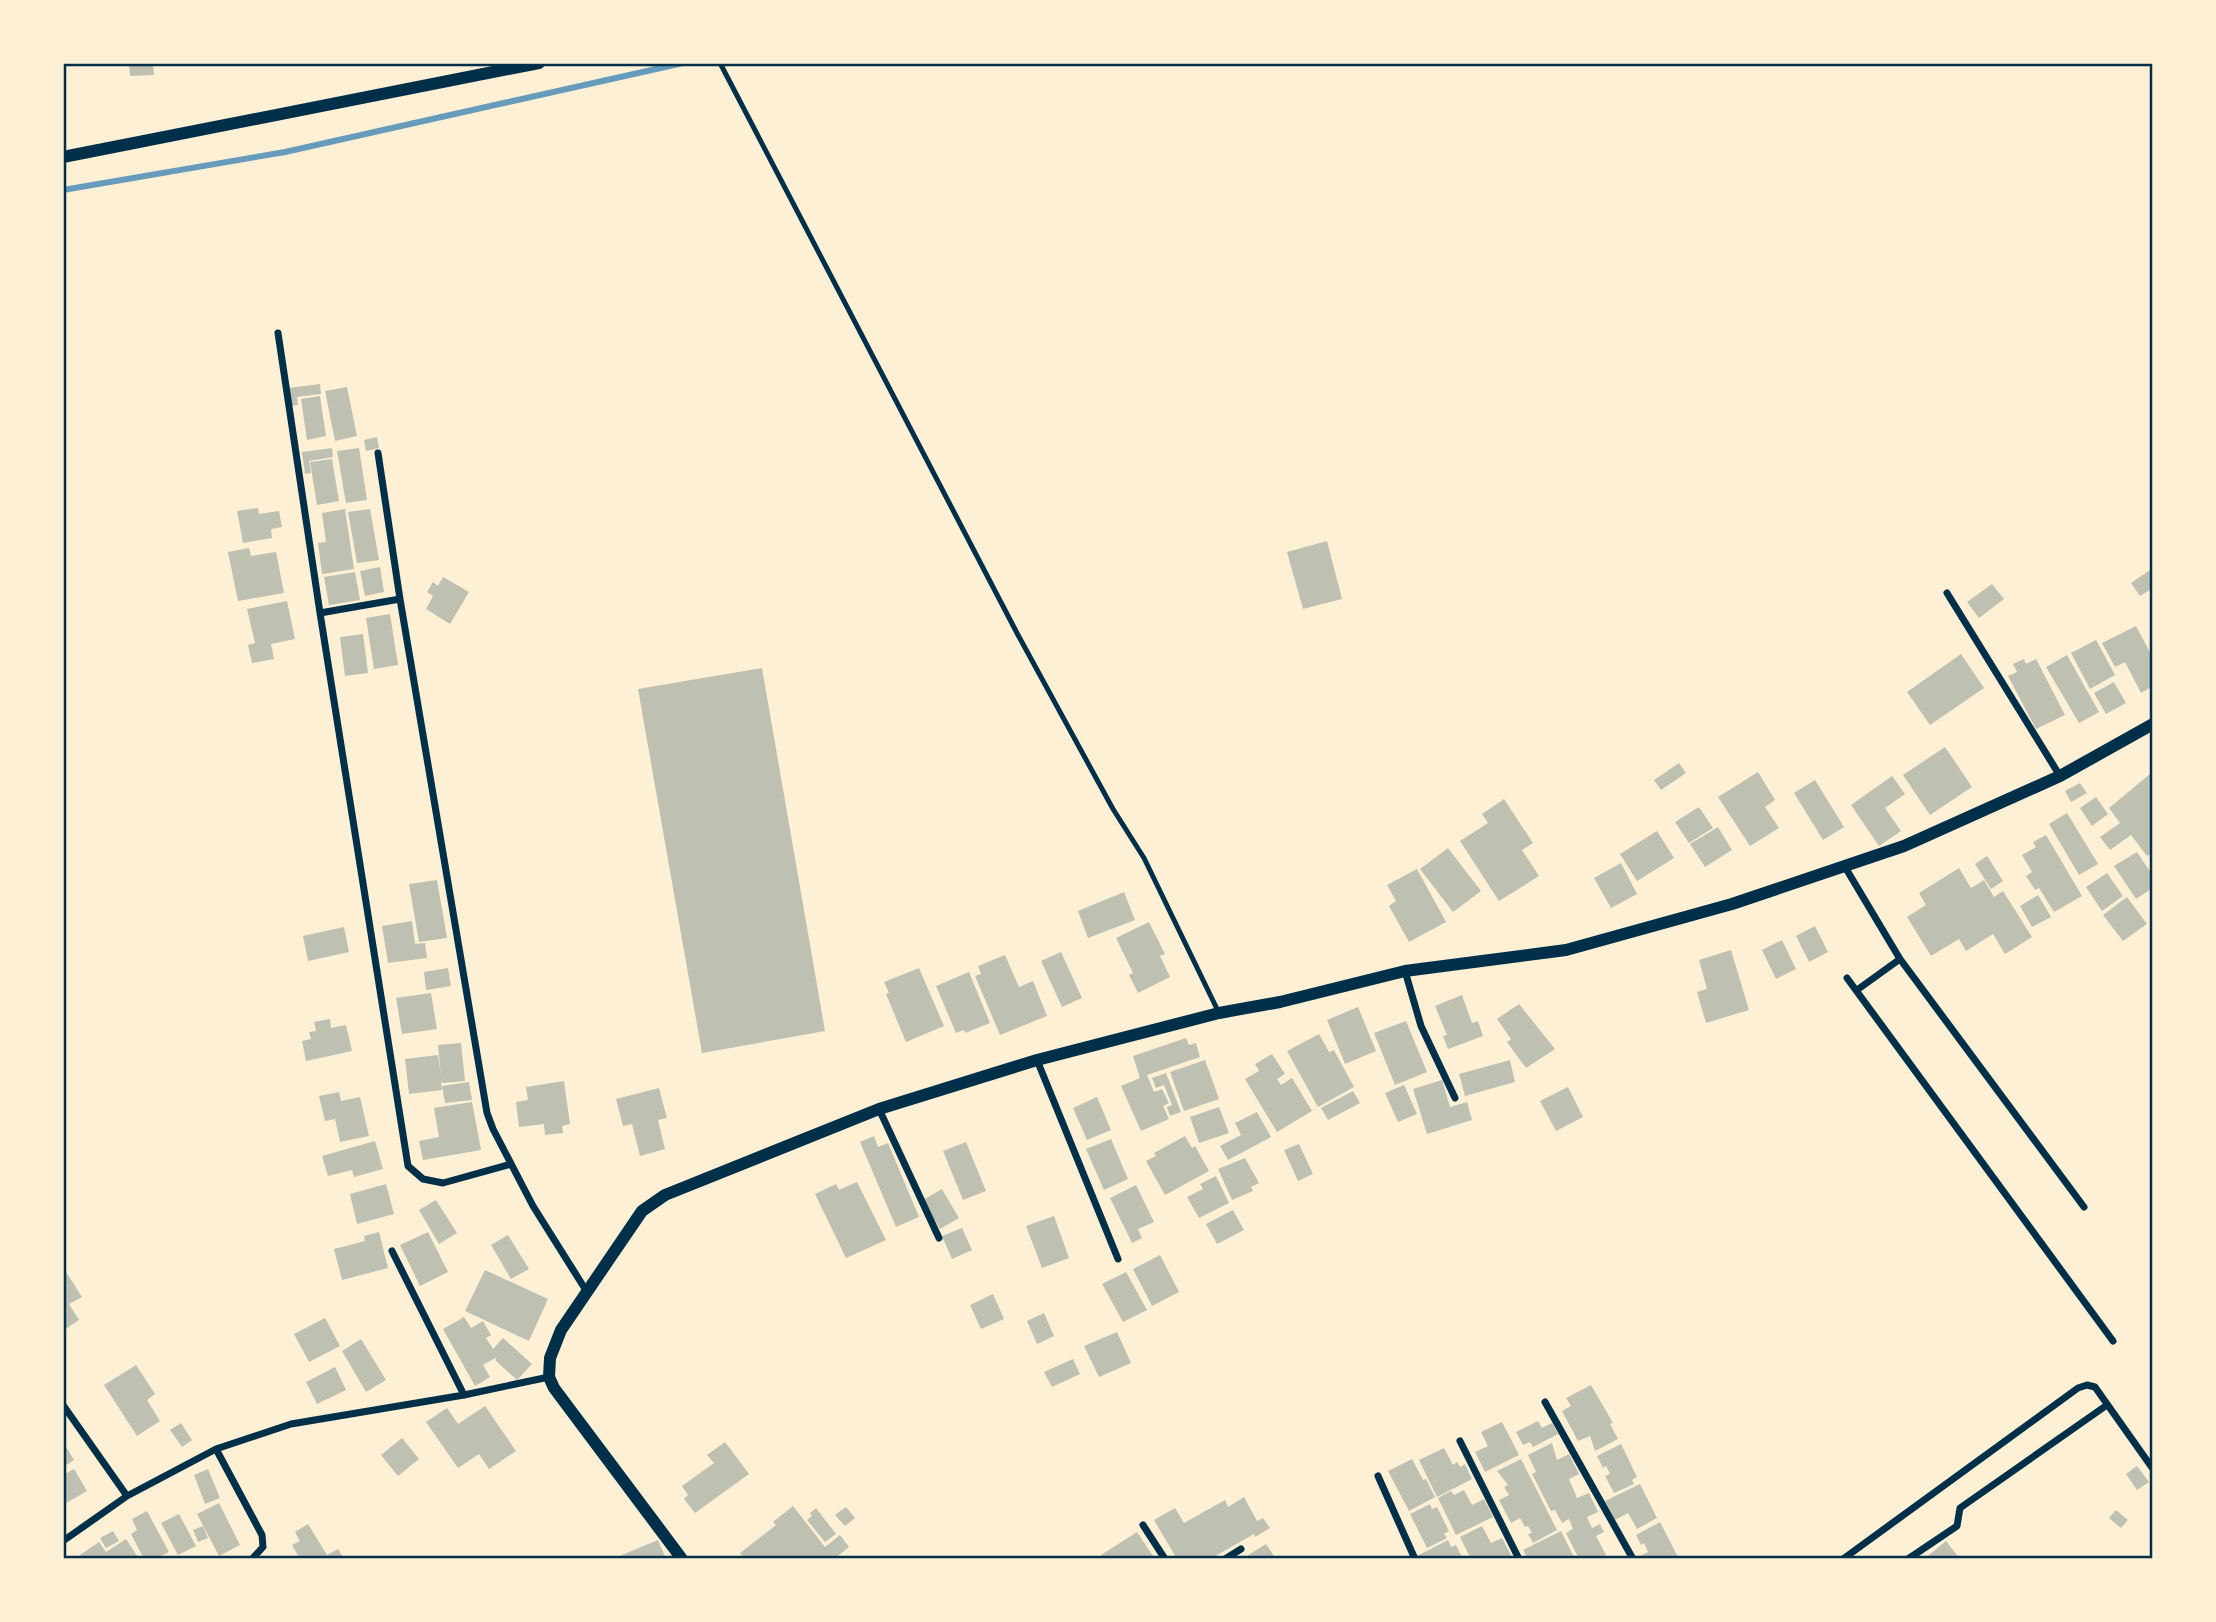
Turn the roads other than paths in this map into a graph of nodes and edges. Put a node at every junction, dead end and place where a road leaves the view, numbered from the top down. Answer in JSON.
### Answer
{"nodes":[{"id":1,"x":539,"y":63,"type":"edge"},
{"id":2,"x":720,"y":63,"type":"edge"},
{"id":3,"x":63,"y":157,"type":"edge"},
{"id":4,"x":278,"y":333,"type":"dead end"},
{"id":5,"x":378,"y":453,"type":"dead end"},
{"id":6,"x":1947,"y":593,"type":"dead end"},
{"id":7,"x":400,"y":599,"type":"junction"},
{"id":8,"x":320,"y":613,"type":"junction"},
{"id":9,"x":2153,"y":724,"type":"edge"},
{"id":10,"x":2060,"y":776,"type":"junction"},
{"id":11,"x":1845,"y":867,"type":"junction"},
{"id":12,"x":1900,"y":959,"type":"junction"},
{"id":13,"x":1405,"y":971,"type":"junction"},
{"id":14,"x":1847,"y":978,"type":"dead end"},
{"id":15,"x":1857,"y":990,"type":"junction"},
{"id":16,"x":1219,"y":1013,"type":"junction"},
{"id":17,"x":1037,"y":1060,"type":"junction"},
{"id":18,"x":1455,"y":1098,"type":"dead end"},
{"id":19,"x":879,"y":1109,"type":"junction"},
{"id":20,"x":511,"y":1164,"type":"junction"},
{"id":21,"x":2084,"y":1207,"type":"dead end"},
{"id":22,"x":939,"y":1238,"type":"dead end"},
{"id":23,"x":392,"y":1251,"type":"dead end"},
{"id":24,"x":1118,"y":1259,"type":"dead end"},
{"id":25,"x":587,"y":1293,"type":"junction"},
{"id":26,"x":2113,"y":1341,"type":"dead end"},
{"id":27,"x":549,"y":1377,"type":"junction"},
{"id":28,"x":464,"y":1395,"type":"junction"},
{"id":29,"x":1545,"y":1402,"type":"dead end"},
{"id":30,"x":2106,"y":1403,"type":"junction"},
{"id":31,"x":63,"y":1405,"type":"edge"},
{"id":32,"x":1460,"y":1441,"type":"dead end"},
{"id":33,"x":216,"y":1450,"type":"junction"},
{"id":34,"x":2153,"y":1469,"type":"edge"},
{"id":35,"x":1378,"y":1476,"type":"dead end"},
{"id":36,"x":127,"y":1496,"type":"junction"},
{"id":37,"x":1143,"y":1525,"type":"dead end"},
{"id":38,"x":63,"y":1541,"type":"edge"},
{"id":39,"x":1241,"y":1549,"type":"dead end"},
{"id":40,"x":252,"y":1559,"type":"edge"},
{"id":41,"x":682,"y":1559,"type":"edge"},
{"id":42,"x":1165,"y":1559,"type":"edge"},
{"id":43,"x":1225,"y":1559,"type":"edge"},
{"id":44,"x":1415,"y":1559,"type":"edge"},
{"id":45,"x":1519,"y":1559,"type":"edge"},
{"id":46,"x":1633,"y":1559,"type":"edge"},
{"id":47,"x":1843,"y":1559,"type":"edge"},
{"id":48,"x":1908,"y":1559,"type":"edge"}],
"edges":[{"from":1,"to":3,"type":"street"},
{"from":2,"to":16,"type":"lane"},
{"from":4,"to":8,"type":"street"},
{"from":5,"to":7,"type":"street"},
{"from":6,"to":10,"type":"street"},
{"from":7,"to":8,"type":"street"},
{"from":7,"to":20,"type":"street"},
{"from":8,"to":20,"type":"street"},
{"from":9,"to":10,"type":"street"},
{"from":10,"to":11,"type":"street"},
{"from":11,"to":12,"type":"street"},
{"from":11,"to":13,"type":"street"},
{"from":12,"to":15,"type":"street"},
{"from":12,"to":21,"type":"street"},
{"from":13,"to":16,"type":"street"},
{"from":13,"to":18,"type":"street"},
{"from":14,"to":15,"type":"street"},
{"from":15,"to":26,"type":"street"},
{"from":16,"to":17,"type":"street"},
{"from":17,"to":19,"type":"street"},
{"from":17,"to":24,"type":"street"},
{"from":19,"to":22,"type":"street"},
{"from":19,"to":25,"type":"street"},
{"from":20,"to":25,"type":"street"},
{"from":23,"to":28,"type":"street"},
{"from":25,"to":27,"type":"street"},
{"from":27,"to":28,"type":"street"},
{"from":27,"to":41,"type":"street"},
{"from":28,"to":33,"type":"street"},
{"from":29,"to":46,"type":"street"},
{"from":30,"to":34,"type":"street"},
{"from":30,"to":47,"type":"street"},
{"from":30,"to":48,"type":"street"},
{"from":31,"to":36,"type":"street"},
{"from":32,"to":45,"type":"street"},
{"from":33,"to":36,"type":"street"},
{"from":33,"to":40,"type":"street"},
{"from":35,"to":44,"type":"street"},
{"from":36,"to":38,"type":"street"},
{"from":37,"to":42,"type":"street"},
{"from":39,"to":43,"type":"street"}]}
